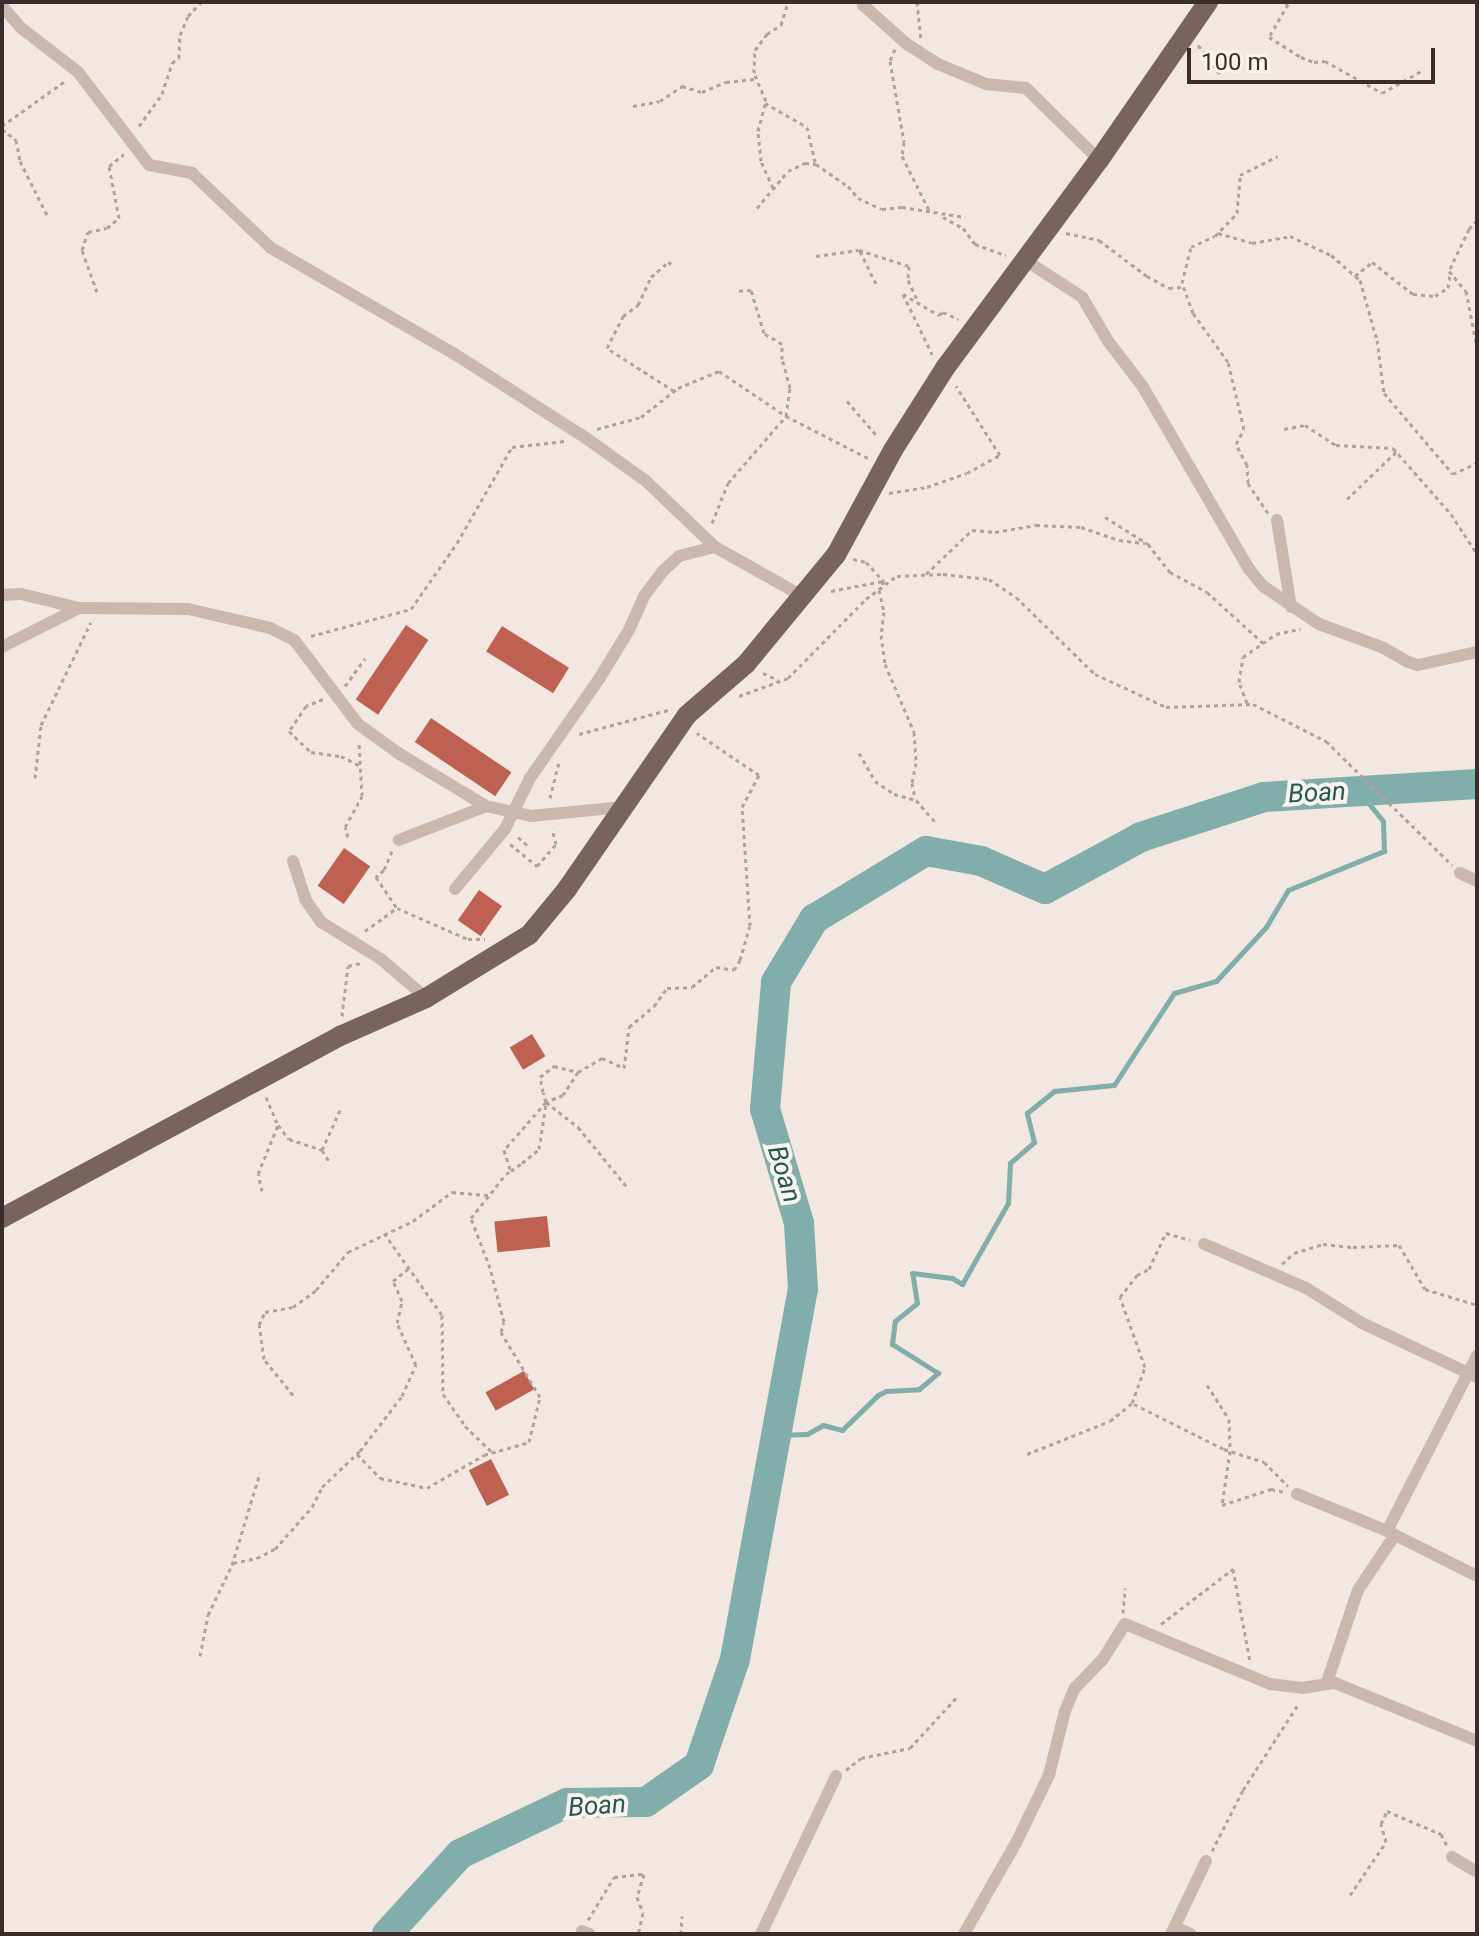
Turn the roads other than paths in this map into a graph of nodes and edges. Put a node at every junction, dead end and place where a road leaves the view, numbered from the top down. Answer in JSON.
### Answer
{"nodes":[{"id":1,"x":1208,"y":2,"type":"edge"},
{"id":2,"x":863,"y":5,"type":"dead end"},
{"id":3,"x":2,"y":6,"type":"edge"},
{"id":4,"x":1099,"y":160,"type":"junction"},
{"id":5,"x":1025,"y":260,"type":"junction"},
{"id":6,"x":1277,"y":520,"type":"road end"},
{"id":7,"x":715,"y":547,"type":"junction"},
{"id":8,"x":2,"y":595,"type":"edge"},
{"id":9,"x":804,"y":597,"type":"junction"},
{"id":10,"x":1291,"y":607,"type":"junction"},
{"id":11,"x":79,"y":608,"type":"junction"},
{"id":12,"x":2,"y":647,"type":"edge"},
{"id":13,"x":1477,"y":652,"type":"edge"},
{"id":14,"x":486,"y":806,"type":"junction"},
{"id":15,"x":622,"y":807,"type":"junction"},
{"id":16,"x":512,"y":813,"type":"junction"},
{"id":17,"x":399,"y":840,"type":"road end"},
{"id":18,"x":293,"y":861,"type":"dead end"},
{"id":19,"x":1460,"y":873,"type":"road end"},
{"id":20,"x":1477,"y":881,"type":"edge"},
{"id":21,"x":455,"y":889,"type":"dead end"},
{"id":22,"x":426,"y":998,"type":"junction"},
{"id":23,"x":2,"y":1218,"type":"edge"},
{"id":24,"x":1204,"y":1244,"type":"road end"},
{"id":25,"x":1477,"y":1356,"type":"edge"},
{"id":26,"x":1473,"y":1375,"type":"edge"},
{"id":27,"x":1297,"y":1494,"type":"road end"},
{"id":28,"x":1391,"y":1533,"type":"junction"},
{"id":29,"x":1477,"y":1576,"type":"edge"},
{"id":30,"x":1327,"y":1682,"type":"junction"},
{"id":31,"x":1477,"y":1741,"type":"edge"},
{"id":32,"x":836,"y":1776,"type":"road end"},
{"id":33,"x":1452,"y":1857,"type":"road end"},
{"id":34,"x":1206,"y":1861,"type":"road end"},
{"id":35,"x":1477,"y":1872,"type":"edge"},
{"id":36,"x":1173,"y":1931,"type":"edge"},
{"id":37,"x":761,"y":1934,"type":"edge"},
{"id":38,"x":964,"y":1934,"type":"edge"},
{"id":39,"x":1191,"y":1934,"type":"edge"}],
"edges":[{"from":1,"to":4,"type":"main road"},
{"from":2,"to":4,"type":"street"},
{"from":3,"to":7,"type":"street"},
{"from":4,"to":5,"type":"main road"},
{"from":5,"to":9,"type":"main road"},
{"from":5,"to":10,"type":"street"},
{"from":6,"to":10,"type":"street"},
{"from":7,"to":9,"type":"street"},
{"from":7,"to":16,"type":"street"},
{"from":8,"to":11,"type":"street"},
{"from":9,"to":15,"type":"main road"},
{"from":10,"to":13,"type":"street"},
{"from":11,"to":12,"type":"street"},
{"from":11,"to":14,"type":"street"},
{"from":14,"to":16,"type":"street"},
{"from":14,"to":17,"type":"street"},
{"from":15,"to":16,"type":"street"},
{"from":15,"to":22,"type":"main road"},
{"from":16,"to":21,"type":"street"},
{"from":18,"to":22,"type":"street"},
{"from":19,"to":20,"type":"street"},
{"from":22,"to":23,"type":"main road"},
{"from":24,"to":26,"type":"street"},
{"from":25,"to":26,"type":"street"},
{"from":26,"to":28,"type":"street"},
{"from":27,"to":28,"type":"street"},
{"from":28,"to":29,"type":"street"},
{"from":28,"to":30,"type":"street"},
{"from":30,"to":31,"type":"street"},
{"from":30,"to":38,"type":"street"},
{"from":32,"to":37,"type":"street"},
{"from":33,"to":35,"type":"street"},
{"from":34,"to":36,"type":"street"},
{"from":36,"to":39,"type":"street"}]}
